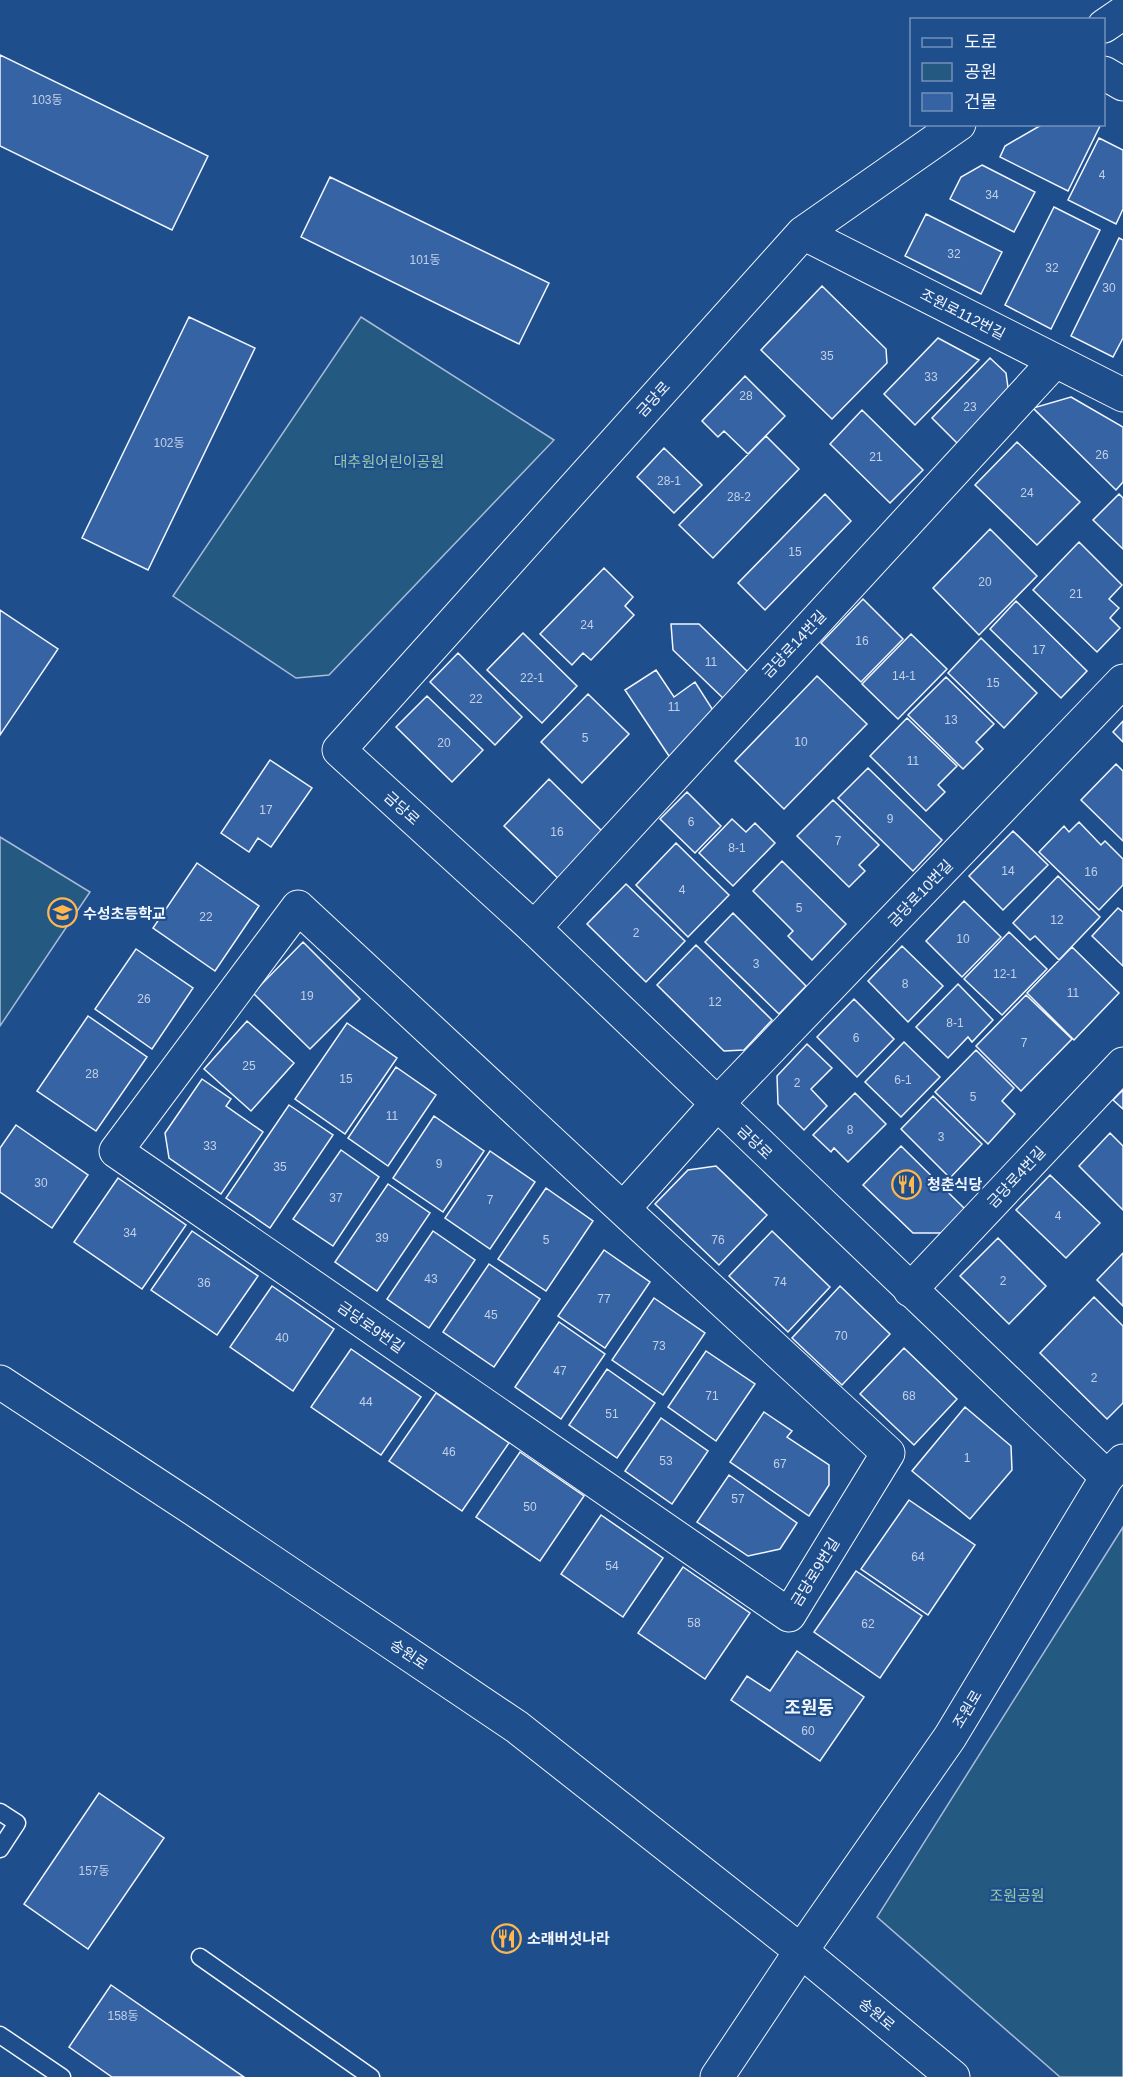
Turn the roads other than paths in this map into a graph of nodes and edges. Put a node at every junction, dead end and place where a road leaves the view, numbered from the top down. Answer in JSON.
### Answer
{"nodes":[{"id":1,"x":1123,"y":13,"type":"edge"},
{"id":2,"x":1105,"y":25,"type":"edge"},
{"id":3,"x":1105,"y":74,"type":"edge"},
{"id":4,"x":1123,"y":84,"type":"edge"},
{"id":5,"x":956,"y":126,"type":"edge"},
{"id":6,"x":803,"y":233,"type":"junction"},
{"id":7,"x":1055,"y":361,"type":"junction"},
{"id":8,"x":1123,"y":395,"type":"edge"},
{"id":9,"x":1123,"y":681,"type":"edge"},
{"id":10,"x":534,"y":928,"type":"junction"},
{"id":11,"x":1123,"y":1064,"type":"edge"},
{"id":12,"x":716,"y":1105,"type":"junction"},
{"id":13,"x":623,"y":1209,"type":"junction"},
{"id":14,"x":910,"y":1290,"type":"junction"},
{"id":15,"x":0,"y":1382,"type":"edge"},
{"id":16,"x":1115,"y":1469,"type":"edge"},
{"id":17,"x":0,"y":1812,"type":"edge"},
{"id":18,"x":0,"y":1849,"type":"edge"},
{"id":19,"x":801,"y":1951,"type":"junction"},
{"id":20,"x":200,"y":1957,"type":"dead end"},
{"id":21,"x":0,"y":2035,"type":"edge"},
{"id":22,"x":62,"y":2077,"type":"edge"},
{"id":23,"x":371,"y":2077,"type":"edge"},
{"id":24,"x":717,"y":2077,"type":"edge"},
{"id":25,"x":953,"y":2077,"type":"edge"}],
"edges":[{"from":1,"to":2,"type":"street"},
{"from":3,"to":4,"type":"street"},
{"from":5,"to":6,"type":"street","name":"금당로"},
{"from":6,"to":7,"type":"street","name":"조원로112번길"},
{"from":6,"to":10,"type":"street","name":"금당로"},
{"from":7,"to":8,"type":"street","name":"조원로112번길"},
{"from":7,"to":10,"type":"street","name":"금당로14번길"},
{"from":9,"to":12,"type":"street","name":"금당로10번길"},
{"from":10,"to":12,"type":"street","name":"금당로"},
{"from":11,"to":14,"type":"street","name":"금당로4번길"},
{"from":12,"to":13,"type":"street"},
{"from":12,"to":14,"type":"street","name":"금당로"},
{"from":13,"to":13,"type":"street","name":"금당로9번길"},
{"from":14,"to":16,"type":"street","name":"금당로"},
{"from":15,"to":19,"type":"street","name":"송원로"},
{"from":16,"to":19,"type":"street","name":"조원로"},
{"from":17,"to":18,"type":"lane"},
{"from":19,"to":24,"type":"street"},
{"from":19,"to":25,"type":"street","name":"송원로"},
{"from":20,"to":23,"type":"lane"},
{"from":21,"to":22,"type":"lane"}]}
